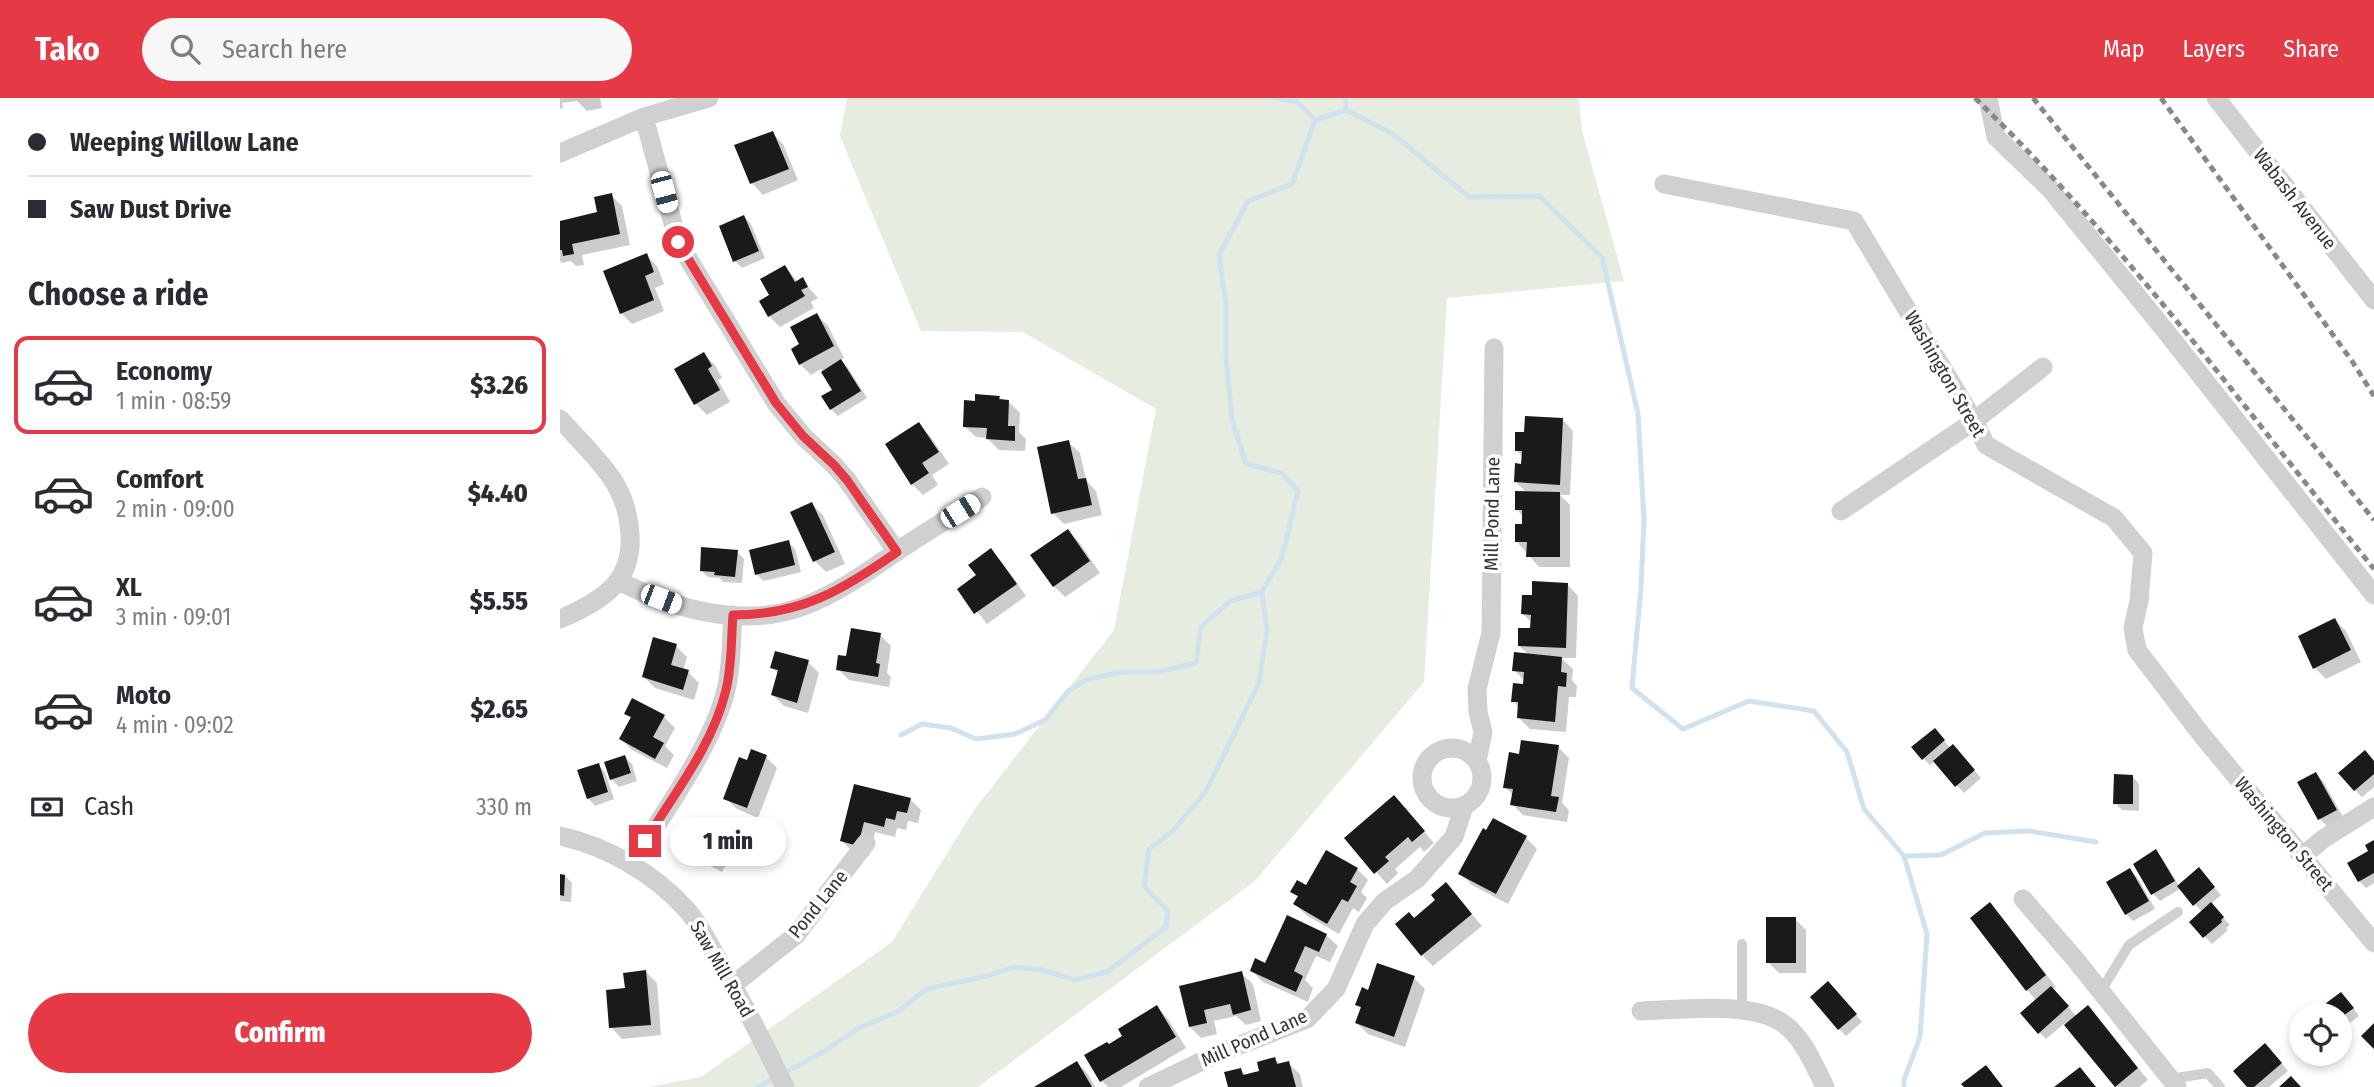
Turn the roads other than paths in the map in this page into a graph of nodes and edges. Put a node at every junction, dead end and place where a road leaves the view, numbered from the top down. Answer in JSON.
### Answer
{"nodes":[{"id":1,"x":709,"y":98,"type":"edge"},
{"id":2,"x":1988,"y":98,"type":"edge"},
{"id":3,"x":2216,"y":98,"type":"edge"},
{"id":4,"x":644,"y":117,"type":"junction"},
{"id":5,"x":560,"y":153,"type":"edge"},
{"id":6,"x":1664,"y":184,"type":"dead end"},
{"id":7,"x":2374,"y":300,"type":"edge"},
{"id":8,"x":1494,"y":348,"type":"dead end"},
{"id":9,"x":2043,"y":367,"type":"dead end"},
{"id":10,"x":560,"y":419,"type":"edge"},
{"id":11,"x":1974,"y":421,"type":"junction"},
{"id":12,"x":982,"y":498,"type":"dead end"},
{"id":13,"x":1841,"y":511,"type":"dead end"},
{"id":14,"x":897,"y":552,"type":"junction"},
{"id":15,"x":619,"y":581,"type":"junction"},
{"id":16,"x":2374,"y":595,"type":"edge"},
{"id":17,"x":733,"y":615,"type":"junction"},
{"id":18,"x":560,"y":619,"type":"edge"},
{"id":19,"x":1477,"y":761,"type":"junction"},
{"id":20,"x":1464,"y":806,"type":"junction"},
{"id":21,"x":2374,"y":807,"type":"edge"},
{"id":22,"x":560,"y":836,"type":"edge"},
{"id":23,"x":866,"y":843,"type":"dead end"},
{"id":24,"x":2303,"y":856,"type":"junction"},
{"id":25,"x":631,"y":865,"type":"junction"},
{"id":26,"x":2023,"y":900,"type":"dead end"},
{"id":27,"x":2178,"y":912,"type":"dead end"},
{"id":28,"x":2374,"y":943,"type":"edge"},
{"id":29,"x":1742,"y":944,"type":"dead end"},
{"id":30,"x":733,"y":985,"type":"junction"},
{"id":31,"x":2101,"y":992,"type":"junction"},
{"id":32,"x":1742,"y":1011,"type":"junction"},
{"id":33,"x":1641,"y":1012,"type":"dead end"},
{"id":34,"x":2168,"y":1084,"type":"edge"},
{"id":35,"x":785,"y":1087,"type":"edge"},
{"id":36,"x":1149,"y":1087,"type":"edge"},
{"id":37,"x":1825,"y":1087,"type":"edge"},
{"id":38,"x":2220,"y":1087,"type":"edge"}],
"edges":[{"from":1,"to":4,"type":"street"},
{"from":2,"to":16,"type":"street"},
{"from":3,"to":7,"type":"street","name":"Wabash Avenue"},
{"from":4,"to":5,"type":"street"},
{"from":4,"to":14,"type":"street"},
{"from":6,"to":11,"type":"street","name":"Washington Street"},
{"from":8,"to":19,"type":"street","name":"Mill Pond Lane"},
{"from":9,"to":11,"type":"street"},
{"from":10,"to":15,"type":"street"},
{"from":11,"to":13,"type":"street"},
{"from":11,"to":24,"type":"street","name":"Washington Street"},
{"from":12,"to":14,"type":"street"},
{"from":14,"to":17,"type":"street"},
{"from":15,"to":17,"type":"street"},
{"from":15,"to":18,"type":"street"},
{"from":17,"to":25,"type":"street"},
{"from":19,"to":20,"type":"street","name":"Mill Pond Lane"},
{"from":19,"to":20,"type":"street"},
{"from":20,"to":36,"type":"street","name":"Mill Pond Lane"},
{"from":21,"to":24,"type":"street"},
{"from":22,"to":25,"type":"street","name":"Saw Mill Road"},
{"from":23,"to":30,"type":"street","name":"Pond Lane"},
{"from":24,"to":28,"type":"street","name":"Washington Street"},
{"from":25,"to":30,"type":"street","name":"Saw Mill Road"},
{"from":26,"to":31,"type":"street"},
{"from":27,"to":31,"type":"lane"},
{"from":29,"to":32,"type":"lane"},
{"from":30,"to":35,"type":"street","name":"Saw Mill Road"},
{"from":31,"to":34,"type":"street"},
{"from":32,"to":33,"type":"street"},
{"from":32,"to":37,"type":"street"},
{"from":34,"to":38,"type":"lane"}]}
